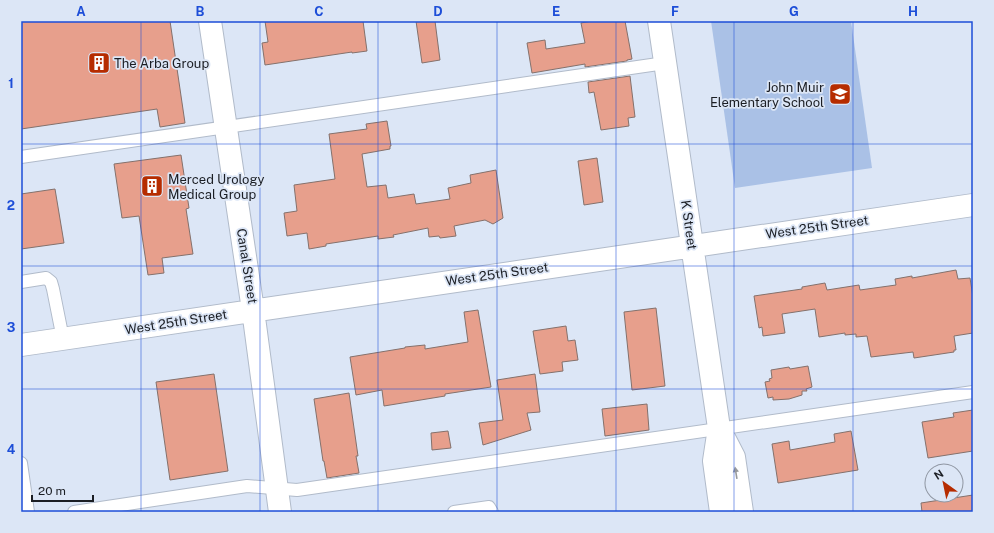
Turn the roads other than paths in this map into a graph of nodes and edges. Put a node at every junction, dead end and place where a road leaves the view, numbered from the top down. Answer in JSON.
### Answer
{"nodes":[{"id":1,"x":210,"y":21,"type":"edge"},
{"id":2,"x":659,"y":21,"type":"edge"},
{"id":3,"x":665,"y":63,"type":"junction"},
{"id":4,"x":225,"y":127,"type":"junction"},
{"id":5,"x":21,"y":157,"type":"edge"},
{"id":6,"x":973,"y":205,"type":"edge"},
{"id":7,"x":692,"y":246,"type":"junction"},
{"id":8,"x":21,"y":282,"type":"edge"},
{"id":9,"x":253,"y":310,"type":"junction"},
{"id":10,"x":64,"y":339,"type":"junction"},
{"id":11,"x":21,"y":345,"type":"edge"},
{"id":12,"x":973,"y":392,"type":"edge"},
{"id":13,"x":719,"y":428,"type":"junction"},
{"id":14,"x":21,"y":463,"type":"edge"},
{"id":15,"x":276,"y":488,"type":"junction"},
{"id":16,"x":28,"y":512,"type":"edge"},
{"id":17,"x":74,"y":512,"type":"edge"},
{"id":18,"x":280,"y":512,"type":"edge"},
{"id":19,"x":454,"y":512,"type":"edge"},
{"id":20,"x":492,"y":512,"type":"edge"},
{"id":21,"x":721,"y":512,"type":"edge"},
{"id":22,"x":742,"y":512,"type":"edge"}],
"edges":[{"from":1,"to":4,"type":"street","name":"Canal Street"},
{"from":2,"to":3,"type":"street","name":"K Street"},
{"from":3,"to":4,"type":"lane"},
{"from":3,"to":7,"type":"street","name":"K Street"},
{"from":4,"to":5,"type":"lane"},
{"from":4,"to":9,"type":"street","name":"Canal Street"},
{"from":6,"to":7,"type":"street","name":"West 25th Street"},
{"from":7,"to":9,"type":"street","name":"West 25th Street"},
{"from":7,"to":13,"type":"street","name":"K Street"},
{"from":8,"to":10,"type":"lane"},
{"from":9,"to":10,"type":"street","name":"West 25th Street"},
{"from":9,"to":15,"type":"street","name":"Canal Street"},
{"from":10,"to":11,"type":"street","name":"West 25th Street"},
{"from":12,"to":13,"type":"lane"},
{"from":13,"to":15,"type":"lane"},
{"from":13,"to":21,"type":"street","name":"K Street"},
{"from":22,"to":13,"type":"street","name":"K Street","one_way":true},
{"from":14,"to":16,"type":"lane"},
{"from":15,"to":17,"type":"lane"},
{"from":15,"to":18,"type":"street","name":"Canal Street"},
{"from":19,"to":20,"type":"lane"}]}
